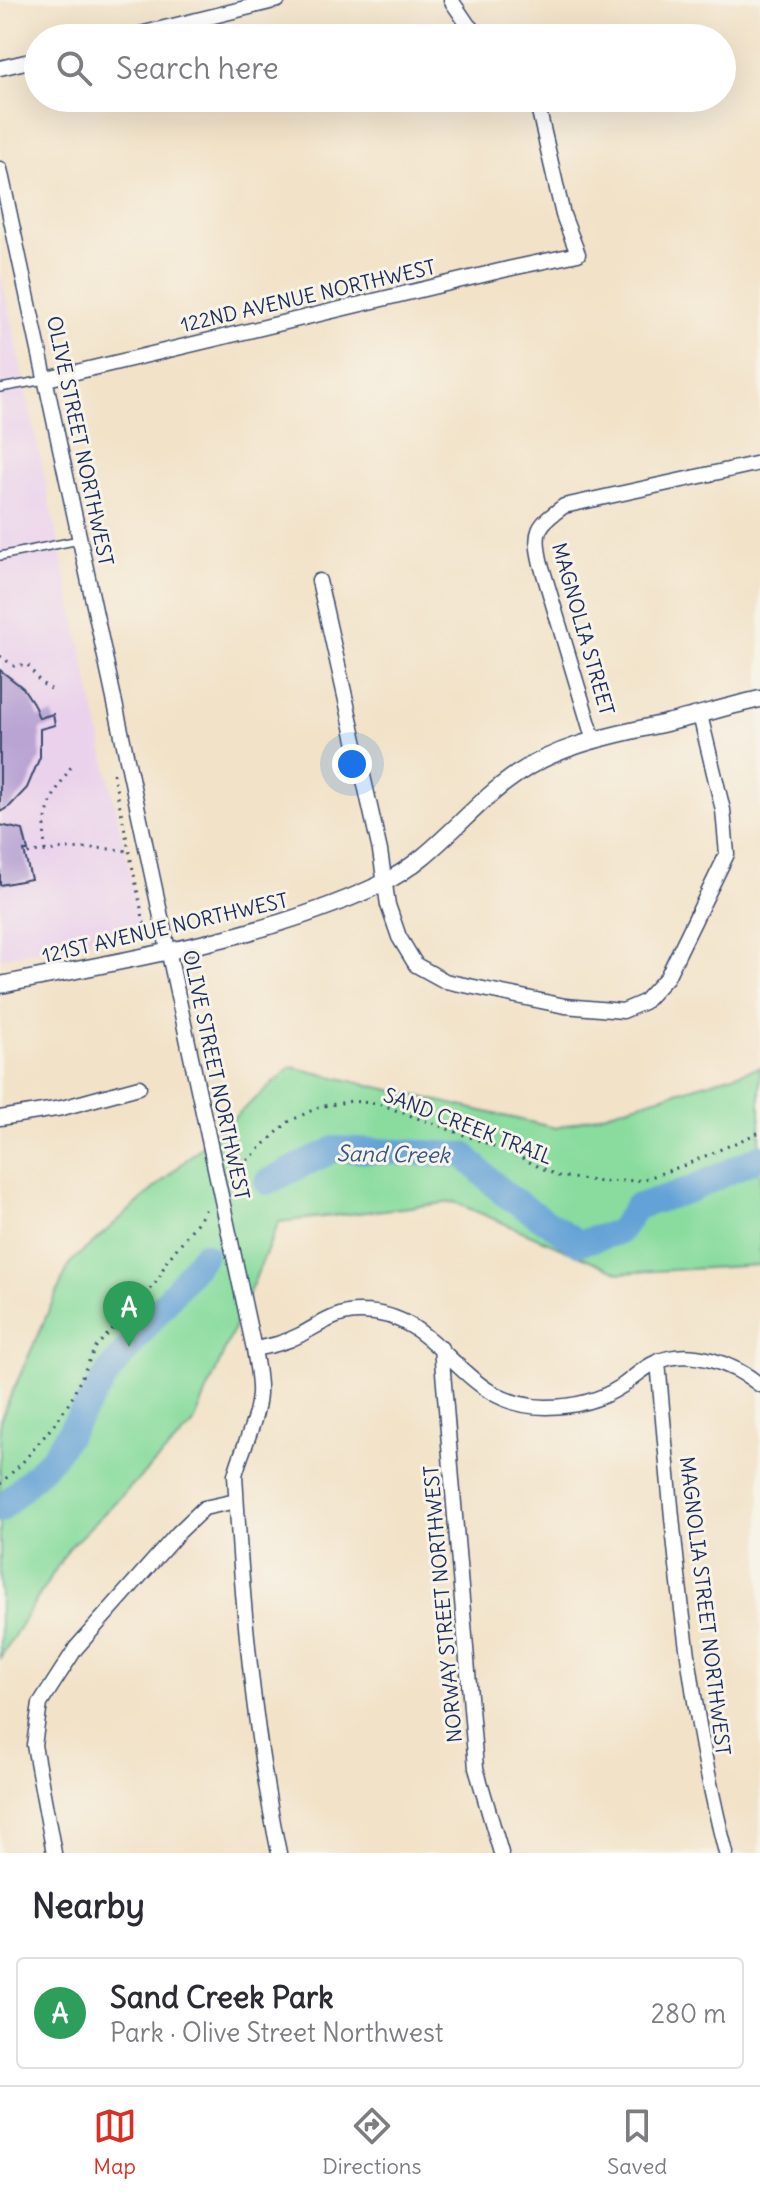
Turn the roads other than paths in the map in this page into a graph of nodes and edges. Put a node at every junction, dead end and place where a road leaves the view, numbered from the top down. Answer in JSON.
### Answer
{"nodes":[{"id":1,"x":278,"y":0,"type":"edge"},
{"id":2,"x":451,"y":0,"type":"edge"},
{"id":3,"x":181,"y":24,"type":"edge"},
{"id":4,"x":467,"y":24,"type":"edge"},
{"id":5,"x":24,"y":62,"type":"edge"},
{"id":6,"x":0,"y":68,"type":"edge"},
{"id":7,"x":539,"y":112,"type":"edge"},
{"id":8,"x":0,"y":169,"type":"edge"},
{"id":9,"x":47,"y":379,"type":"junction"},
{"id":10,"x":0,"y":388,"type":"edge"},
{"id":11,"x":760,"y":463,"type":"edge"},
{"id":12,"x":82,"y":540,"type":"junction"},
{"id":13,"x":0,"y":556,"type":"edge"},
{"id":14,"x":319,"y":581,"type":"dead end"},
{"id":15,"x":760,"y":699,"type":"edge"},
{"id":16,"x":700,"y":715,"type":"junction"},
{"id":17,"x":594,"y":741,"type":"junction"},
{"id":18,"x":383,"y":883,"type":"junction"},
{"id":19,"x":170,"y":950,"type":"junction"},
{"id":20,"x":0,"y":985,"type":"edge"},
{"id":21,"x":139,"y":1087,"type":"dead end"},
{"id":22,"x":0,"y":1118,"type":"edge"},
{"id":23,"x":441,"y":1348,"type":"junction"},
{"id":24,"x":254,"y":1349,"type":"junction"},
{"id":25,"x":658,"y":1361,"type":"junction"},
{"id":26,"x":760,"y":1385,"type":"edge"},
{"id":27,"x":236,"y":1501,"type":"junction"},
{"id":28,"x":54,"y":1853,"type":"edge"},
{"id":29,"x":279,"y":1853,"type":"edge"},
{"id":30,"x":501,"y":1853,"type":"edge"},
{"id":31,"x":726,"y":1853,"type":"edge"}],
"edges":[{"from":1,"to":3,"type":"street"},
{"from":2,"to":4,"type":"street"},
{"from":5,"to":6,"type":"street"},
{"from":7,"to":9,"type":"street","name":"122ND AVENUE NORTHWEST"},
{"from":8,"to":9,"type":"street","name":"OLIVE STREET NORTHWEST"},
{"from":9,"to":10,"type":"lane"},
{"from":9,"to":12,"type":"street","name":"OLIVE STREET NORTHWEST"},
{"from":11,"to":17,"type":"street","name":"MAGNOLIA STREET"},
{"from":12,"to":13,"type":"lane"},
{"from":12,"to":19,"type":"street","name":"OLIVE STREET NORTHWEST"},
{"from":14,"to":18,"type":"street"},
{"from":15,"to":16,"type":"street","name":"121ST AVENUE NORTHWEST"},
{"from":16,"to":17,"type":"street","name":"121ST AVENUE NORTHWEST"},
{"from":16,"to":18,"type":"street"},
{"from":17,"to":18,"type":"street","name":"121ST AVENUE NORTHWEST"},
{"from":18,"to":19,"type":"street","name":"121ST AVENUE NORTHWEST"},
{"from":19,"to":20,"type":"street","name":"121ST AVENUE NORTHWEST"},
{"from":19,"to":24,"type":"street","name":"OLIVE STREET NORTHWEST"},
{"from":21,"to":22,"type":"street"},
{"from":23,"to":24,"type":"street"},
{"from":23,"to":25,"type":"street"},
{"from":23,"to":30,"type":"street","name":"NORWAY STREET NORTHWEST"},
{"from":24,"to":27,"type":"street","name":"OLIVE STREET NORTHWEST"},
{"from":25,"to":26,"type":"street"},
{"from":25,"to":31,"type":"street","name":"MAGNOLIA STREET NORTHWEST"},
{"from":27,"to":28,"type":"street"},
{"from":27,"to":29,"type":"street","name":"OLIVE STREET NORTHWEST"}]}
